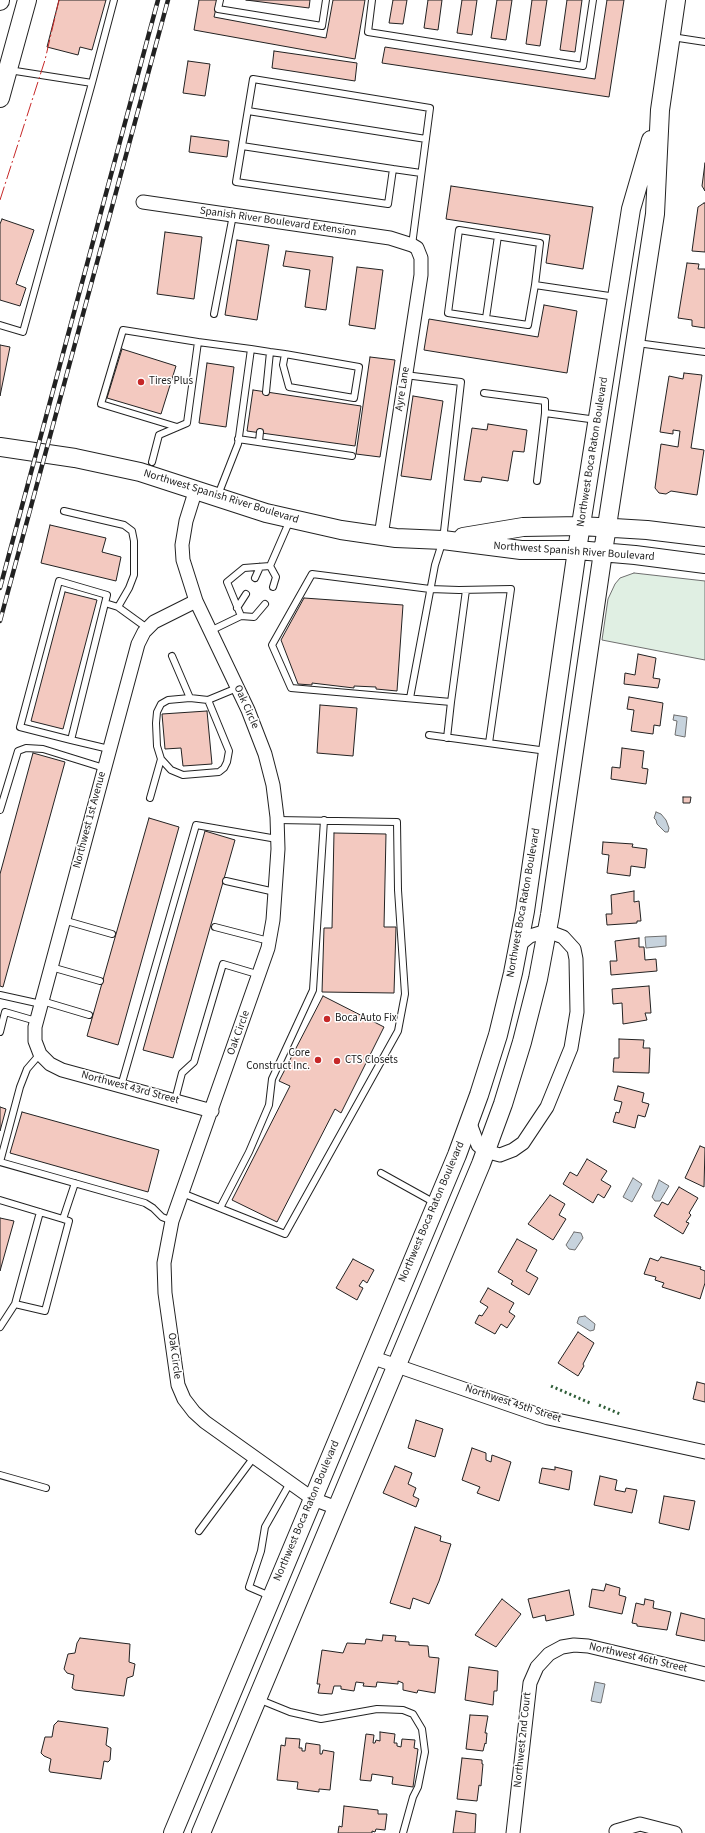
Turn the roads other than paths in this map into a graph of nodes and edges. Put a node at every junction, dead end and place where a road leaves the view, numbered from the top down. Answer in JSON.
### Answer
{"nodes":[{"id":1,"x":27,"y":0,"type":"edge"},
{"id":2,"x":114,"y":0,"type":"edge"},
{"id":3,"x":220,"y":0,"type":"edge"},
{"id":4,"x":326,"y":0,"type":"edge"},
{"id":5,"x":372,"y":0,"type":"edge"},
{"id":6,"x":593,"y":0,"type":"edge"},
{"id":7,"x":676,"y":0,"type":"edge"},
{"id":8,"x":670,"y":36,"type":"junction"},
{"id":9,"x":705,"y":42,"type":"edge"},
{"id":10,"x":4,"y":69,"type":"edge"},
{"id":11,"x":92,"y":83,"type":"junction"},
{"id":12,"x":0,"y":98,"type":"edge"},
{"id":13,"x":660,"y":110,"type":"junction"},
{"id":14,"x":248,"y":111,"type":"junction"},
{"id":15,"x":426,"y":139,"type":"junction"},
{"id":16,"x":242,"y":146,"type":"junction"},
{"id":17,"x":393,"y":169,"type":"junction"},
{"id":18,"x":421,"y":173,"type":"junction"},
{"id":19,"x":143,"y":202,"type":"dead end"},
{"id":20,"x":233,"y":215,"type":"junction"},
{"id":21,"x":498,"y":236,"type":"junction"},
{"id":22,"x":412,"y":244,"type":"junction"},
{"id":23,"x":534,"y":285,"type":"junction"},
{"id":24,"x":618,"y":297,"type":"junction"},
{"id":25,"x":214,"y":314,"type":"dead end"},
{"id":26,"x":486,"y":318,"type":"junction"},
{"id":27,"x":0,"y":325,"type":"edge"},
{"id":28,"x":198,"y":342,"type":"junction"},
{"id":29,"x":636,"y":343,"type":"junction"},
{"id":30,"x":252,"y":349,"type":"junction"},
{"id":31,"x":270,"y":352,"type":"junction"},
{"id":32,"x":705,"y":352,"type":"edge"},
{"id":33,"x":285,"y":354,"type":"junction"},
{"id":34,"x":405,"y":375,"type":"junction"},
{"id":35,"x":266,"y":392,"type":"dead end"},
{"id":36,"x":484,"y":393,"type":"dead end"},
{"id":37,"x":545,"y":413,"type":"junction"},
{"id":38,"x":598,"y":420,"type":"junction"},
{"id":39,"x":177,"y":427,"type":"junction"},
{"id":40,"x":260,"y":432,"type":"dead end"},
{"id":41,"x":238,"y":439,"type":"junction"},
{"id":42,"x":259,"y":441,"type":"junction"},
{"id":43,"x":0,"y":446,"type":"edge"},
{"id":44,"x":352,"y":456,"type":"dead end"},
{"id":45,"x":152,"y":462,"type":"dead end"},
{"id":46,"x":536,"y":481,"type":"dead end"},
{"id":47,"x":196,"y":489,"type":"junction"},
{"id":48,"x":218,"y":497,"type":"junction"},
{"id":49,"x":64,"y":511,"type":"dead end"},
{"id":50,"x":290,"y":519,"type":"junction"},
{"id":51,"x":581,"y":526,"type":"junction"},
{"id":52,"x":608,"y":526,"type":"junction"},
{"id":53,"x":381,"y":536,"type":"junction"},
{"id":54,"x":705,"y":538,"type":"edge"},
{"id":55,"x":443,"y":540,"type":"junction"},
{"id":56,"x":577,"y":550,"type":"junction"},
{"id":57,"x":602,"y":552,"type":"junction"},
{"id":58,"x":705,"y":564,"type":"edge"},
{"id":59,"x":270,"y":566,"type":"junction"},
{"id":60,"x":260,"y":567,"type":"junction"},
{"id":61,"x":255,"y":578,"type":"dead end"},
{"id":62,"x":273,"y":588,"type":"dead end"},
{"id":63,"x":430,"y":589,"type":"junction"},
{"id":64,"x":466,"y":590,"type":"junction"},
{"id":65,"x":246,"y":594,"type":"dead end"},
{"id":66,"x":196,"y":601,"type":"junction"},
{"id":67,"x":105,"y":603,"type":"junction"},
{"id":68,"x":265,"y":604,"type":"dead end"},
{"id":69,"x":118,"y":606,"type":"junction"},
{"id":70,"x":238,"y":608,"type":"junction"},
{"id":71,"x":241,"y":616,"type":"junction"},
{"id":72,"x":147,"y":628,"type":"junction"},
{"id":73,"x":210,"y":631,"type":"junction"},
{"id":74,"x":172,"y":656,"type":"dead end"},
{"id":75,"x":237,"y":688,"type":"junction"},
{"id":76,"x":190,"y":698,"type":"junction"},
{"id":77,"x":410,"y":698,"type":"junction"},
{"id":78,"x":208,"y":700,"type":"junction"},
{"id":79,"x":451,"y":702,"type":"junction"},
{"id":80,"x":429,"y":735,"type":"dead end"},
{"id":81,"x":448,"y":738,"type":"junction"},
{"id":82,"x":71,"y":740,"type":"junction"},
{"id":83,"x":489,"y":744,"type":"junction"},
{"id":84,"x":109,"y":749,"type":"junction"},
{"id":85,"x":548,"y":751,"type":"junction"},
{"id":86,"x":160,"y":759,"type":"junction"},
{"id":87,"x":104,"y":768,"type":"junction"},
{"id":88,"x":150,"y":798,"type":"dead end"},
{"id":89,"x":0,"y":810,"type":"edge"},
{"id":90,"x":277,"y":820,"type":"junction"},
{"id":91,"x":324,"y":820,"type":"junction"},
{"id":92,"x":277,"y":839,"type":"junction"},
{"id":93,"x":226,"y":882,"type":"dead end"},
{"id":94,"x":274,"y":892,"type":"junction"},
{"id":95,"x":63,"y":920,"type":"junction"},
{"id":96,"x":215,"y":927,"type":"dead end"},
{"id":97,"x":547,"y":931,"type":"junction"},
{"id":98,"x":112,"y":934,"type":"dead end"},
{"id":99,"x":269,"y":941,"type":"junction"},
{"id":100,"x":519,"y":945,"type":"junction"},
{"id":101,"x":51,"y":967,"type":"junction"},
{"id":102,"x":260,"y":975,"type":"junction"},
{"id":103,"x":100,"y":981,"type":"dead end"},
{"id":104,"x":0,"y":994,"type":"edge"},
{"id":105,"x":41,"y":1002,"type":"junction"},
{"id":106,"x":89,"y":1015,"type":"dead end"},
{"id":107,"x":36,"y":1021,"type":"junction"},
{"id":108,"x":0,"y":1032,"type":"edge"},
{"id":109,"x":40,"y":1054,"type":"junction"},
{"id":110,"x":121,"y":1086,"type":"junction"},
{"id":111,"x":175,"y":1100,"type":"junction"},
{"id":112,"x":212,"y":1111,"type":"junction"},
{"id":113,"x":469,"y":1121,"type":"junction"},
{"id":114,"x":485,"y":1151,"type":"junction"},
{"id":115,"x":381,"y":1173,"type":"dead end"},
{"id":116,"x":75,"y":1183,"type":"junction"},
{"id":117,"x":182,"y":1193,"type":"junction"},
{"id":118,"x":0,"y":1200,"type":"edge"},
{"id":119,"x":436,"y":1204,"type":"junction"},
{"id":120,"x":220,"y":1208,"type":"junction"},
{"id":121,"x":40,"y":1212,"type":"junction"},
{"id":122,"x":63,"y":1219,"type":"junction"},
{"id":123,"x":172,"y":1221,"type":"junction"},
{"id":124,"x":15,"y":1304,"type":"junction"},
{"id":125,"x":0,"y":1327,"type":"edge"},
{"id":126,"x":371,"y":1357,"type":"junction"},
{"id":127,"x":396,"y":1365,"type":"junction"},
{"id":128,"x":705,"y":1452,"type":"edge"},
{"id":129,"x":254,"y":1457,"type":"junction"},
{"id":130,"x":0,"y":1475,"type":"edge"},
{"id":131,"x":290,"y":1483,"type":"junction"},
{"id":132,"x":46,"y":1488,"type":"dead end"},
{"id":133,"x":312,"y":1499,"type":"junction"},
{"id":134,"x":337,"y":1508,"type":"junction"},
{"id":135,"x":200,"y":1531,"type":"dead end"},
{"id":136,"x":272,"y":1596,"type":"junction"},
{"id":137,"x":549,"y":1654,"type":"joint"},
{"id":138,"x":705,"y":1674,"type":"edge"},
{"id":139,"x":233,"y":1689,"type":"junction"},
{"id":140,"x":257,"y":1699,"type":"junction"},
{"id":141,"x":616,"y":1831,"type":"dead end"},
{"id":142,"x":173,"y":1833,"type":"edge"},
{"id":143,"x":201,"y":1833,"type":"edge"},
{"id":144,"x":403,"y":1833,"type":"edge"},
{"id":145,"x":513,"y":1833,"type":"edge"},
{"id":146,"x":675,"y":1833,"type":"edge"}],
"edges":[{"from":1,"to":10,"type":"street"},
{"from":2,"to":11,"type":"lane"},
{"from":3,"to":4,"type":"lane"},
{"from":5,"to":6,"type":"lane"},
{"from":7,"to":8,"type":"street","name":"Northwest Boca Raton Boulevard"},
{"from":8,"to":9,"type":"lane"},
{"from":8,"to":13,"type":"street","name":"Northwest Boca Raton Boulevard"},
{"from":10,"to":11,"type":"lane"},
{"from":10,"to":12,"type":"street"},
{"from":11,"to":27,"type":"lane"},
{"from":13,"to":24,"type":"street","name":"Northwest Boca Raton Boulevard"},
{"from":13,"to":29,"type":"street","name":"Northwest Boca Raton Boulevard"},
{"from":14,"to":15,"type":"lane"},
{"from":14,"to":15,"type":"lane"},
{"from":14,"to":16,"type":"lane"},
{"from":15,"to":18,"type":"lane"},
{"from":16,"to":17,"type":"lane"},
{"from":16,"to":17,"type":"lane"},
{"from":17,"to":18,"type":"lane"},
{"from":18,"to":22,"type":"lane"},
{"from":19,"to":20,"type":"street","name":"Spanish River Boulevard Extension"},
{"from":20,"to":22,"type":"street","name":"Spanish River Boulevard Extension"},
{"from":20,"to":25,"type":"lane"},
{"from":21,"to":23,"type":"lane"},
{"from":21,"to":26,"type":"lane"},
{"from":21,"to":26,"type":"lane"},
{"from":22,"to":34,"type":"street","name":"Ayre Lane"},
{"from":23,"to":24,"type":"lane"},
{"from":23,"to":26,"type":"lane"},
{"from":24,"to":38,"type":"street","name":"Northwest Boca Raton Boulevard"},
{"from":28,"to":30,"type":"lane"},
{"from":28,"to":39,"type":"lane"},
{"from":28,"to":39,"type":"lane"},
{"from":29,"to":32,"type":"lane"},
{"from":29,"to":52,"type":"street","name":"Northwest Boca Raton Boulevard"},
{"from":30,"to":31,"type":"lane"},
{"from":30,"to":41,"type":"lane"},
{"from":31,"to":33,"type":"lane"},
{"from":31,"to":35,"type":"lane"},
{"from":33,"to":33,"type":"lane"},
{"from":34,"to":53,"type":"street","name":"Ayre Lane"},
{"from":34,"to":55,"type":"lane"},
{"from":36,"to":37,"type":"lane"},
{"from":37,"to":38,"type":"lane"},
{"from":37,"to":46,"type":"lane"},
{"from":38,"to":51,"type":"street","name":"Northwest Boca Raton Boulevard"},
{"from":39,"to":45,"type":"lane"},
{"from":40,"to":42,"type":"lane"},
{"from":41,"to":42,"type":"lane"},
{"from":41,"to":48,"type":"lane"},
{"from":42,"to":44,"type":"lane"},
{"from":43,"to":47,"type":"street","name":"Northwest Spanish River Boulevard"},
{"from":47,"to":48,"type":"street","name":"Northwest Spanish River Boulevard"},
{"from":47,"to":66,"type":"street","name":"Oak Circle"},
{"from":48,"to":50,"type":"street","name":"Northwest Spanish River Boulevard"},
{"from":49,"to":69,"type":"lane"},
{"from":50,"to":53,"type":"street","name":"Northwest Spanish River Boulevard"},
{"from":50,"to":59,"type":"lane"},
{"from":51,"to":52,"type":"street","name":"Northwest Spanish River Boulevard"},
{"from":51,"to":55,"type":"street","name":"Northwest Spanish River Boulevard"},
{"from":51,"to":56,"type":"street","name":"Northwest Boca Raton Boulevard"},
{"from":52,"to":54,"type":"street","name":"Northwest Spanish River Boulevard"},
{"from":52,"to":57,"type":"street","name":"Northwest Boca Raton Boulevard"},
{"from":53,"to":55,"type":"street","name":"Northwest Spanish River Boulevard"},
{"from":55,"to":56,"type":"street","name":"Northwest Spanish River Boulevard"},
{"from":55,"to":63,"type":"lane"},
{"from":56,"to":57,"type":"street","name":"Northwest Spanish River Boulevard"},
{"from":56,"to":85,"type":"street","name":"Northwest Boca Raton Boulevard"},
{"from":57,"to":58,"type":"street","name":"Northwest Spanish River Boulevard"},
{"from":57,"to":97,"type":"street","name":"Northwest Boca Raton Boulevard"},
{"from":59,"to":60,"type":"lane"},
{"from":59,"to":62,"type":"lane"},
{"from":60,"to":61,"type":"lane"},
{"from":60,"to":70,"type":"lane"},
{"from":63,"to":64,"type":"lane"},
{"from":63,"to":77,"type":"lane"},
{"from":63,"to":77,"type":"lane"},
{"from":64,"to":79,"type":"lane"},
{"from":64,"to":83,"type":"lane"},
{"from":65,"to":70,"type":"lane"},
{"from":66,"to":72,"type":"street","name":"Northwest 1st Avenue"},
{"from":66,"to":73,"type":"street","name":"Oak Circle"},
{"from":67,"to":69,"type":"lane"},
{"from":67,"to":82,"type":"lane"},
{"from":67,"to":82,"type":"lane"},
{"from":68,"to":71,"type":"lane"},
{"from":69,"to":72,"type":"lane"},
{"from":70,"to":71,"type":"lane"},
{"from":71,"to":73,"type":"lane"},
{"from":72,"to":84,"type":"street","name":"Northwest 1st Avenue"},
{"from":73,"to":75,"type":"street","name":"Oak Circle"},
{"from":74,"to":76,"type":"lane"},
{"from":75,"to":78,"type":"lane"},
{"from":75,"to":90,"type":"street","name":"Oak Circle"},
{"from":76,"to":78,"type":"lane"},
{"from":76,"to":86,"type":"lane"},
{"from":77,"to":79,"type":"lane"},
{"from":78,"to":86,"type":"lane"},
{"from":79,"to":81,"type":"lane"},
{"from":80,"to":81,"type":"lane"},
{"from":81,"to":83,"type":"lane"},
{"from":82,"to":84,"type":"lane"},
{"from":83,"to":85,"type":"lane"},
{"from":84,"to":87,"type":"street","name":"Northwest 1st Avenue"},
{"from":85,"to":100,"type":"street","name":"Northwest Boca Raton Boulevard"},
{"from":86,"to":88,"type":"lane"},
{"from":87,"to":89,"type":"lane"},
{"from":87,"to":95,"type":"street","name":"Northwest 1st Avenue"},
{"from":90,"to":91,"type":"lane"},
{"from":90,"to":92,"type":"street","name":"Oak Circle"},
{"from":91,"to":120,"type":"lane"},
{"from":91,"to":120,"type":"lane"},
{"from":92,"to":94,"type":"street","name":"Oak Circle"},
{"from":92,"to":110,"type":"lane"},
{"from":93,"to":94,"type":"lane"},
{"from":94,"to":99,"type":"street","name":"Oak Circle"},
{"from":95,"to":98,"type":"lane"},
{"from":95,"to":101,"type":"street","name":"Northwest 1st Avenue"},
{"from":96,"to":99,"type":"lane"},
{"from":97,"to":100,"type":"street"},
{"from":97,"to":114,"type":"street","name":"Northwest Boca Raton Boulevard"},
{"from":97,"to":114,"type":"street"},
{"from":99,"to":102,"type":"street","name":"Oak Circle"},
{"from":100,"to":113,"type":"street","name":"Northwest Boca Raton Boulevard"},
{"from":101,"to":103,"type":"lane"},
{"from":101,"to":105,"type":"street","name":"Northwest 1st Avenue"},
{"from":102,"to":111,"type":"lane"},
{"from":102,"to":112,"type":"street","name":"Oak Circle"},
{"from":104,"to":105,"type":"lane"},
{"from":105,"to":106,"type":"lane"},
{"from":105,"to":107,"type":"street","name":"Northwest 1st Avenue"},
{"from":107,"to":108,"type":"lane"},
{"from":107,"to":109,"type":"street","name":"Northwest 1st Avenue"},
{"from":109,"to":110,"type":"street","name":"Northwest 43rd Street"},
{"from":109,"to":116,"type":"lane"},
{"from":110,"to":111,"type":"street","name":"Northwest 43rd Street"},
{"from":111,"to":112,"type":"street","name":"Northwest 43rd Street"},
{"from":112,"to":117,"type":"street","name":"Oak Circle"},
{"from":113,"to":114,"type":"street"},
{"from":113,"to":119,"type":"street","name":"Northwest Boca Raton Boulevard"},
{"from":114,"to":127,"type":"street","name":"Northwest Boca Raton Boulevard"},
{"from":115,"to":119,"type":"lane"},
{"from":116,"to":122,"type":"lane"},
{"from":116,"to":123,"type":"lane"},
{"from":117,"to":120,"type":"lane"},
{"from":117,"to":123,"type":"street","name":"Oak Circle"},
{"from":118,"to":121,"type":"lane"},
{"from":119,"to":126,"type":"street","name":"Northwest Boca Raton Boulevard"},
{"from":121,"to":122,"type":"lane"},
{"from":121,"to":124,"type":"lane"},
{"from":122,"to":124,"type":"lane"},
{"from":123,"to":129,"type":"street","name":"Oak Circle"},
{"from":124,"to":125,"type":"lane"},
{"from":126,"to":127,"type":"street","name":"Northwest 45th Street"},
{"from":126,"to":133,"type":"street","name":"Northwest Boca Raton Boulevard"},
{"from":127,"to":128,"type":"street","name":"Northwest 45th Street"},
{"from":127,"to":134,"type":"street","name":"Northwest Boca Raton Boulevard"},
{"from":129,"to":131,"type":"street","name":"Oak Circle"},
{"from":129,"to":135,"type":"lane"},
{"from":130,"to":132,"type":"lane"},
{"from":131,"to":133,"type":"street","name":"Oak Circle"},
{"from":131,"to":136,"type":"lane"},
{"from":133,"to":134,"type":"street","name":"Oak Circle"},
{"from":133,"to":136,"type":"street","name":"Northwest Boca Raton Boulevard"},
{"from":134,"to":140,"type":"street","name":"Northwest Boca Raton Boulevard"},
{"from":136,"to":139,"type":"street","name":"Northwest Boca Raton Boulevard"},
{"from":137,"to":138,"type":"street","name":"Northwest 46th Street"},
{"from":137,"to":145,"type":"street","name":"Northwest 2nd Court"},
{"from":139,"to":140,"type":"street"},
{"from":139,"to":142,"type":"street","name":"Northwest Boca Raton Boulevard"},
{"from":140,"to":143,"type":"street","name":"Northwest Boca Raton Boulevard"},
{"from":140,"to":144,"type":"lane"},
{"from":141,"to":146,"type":"street"}]}
